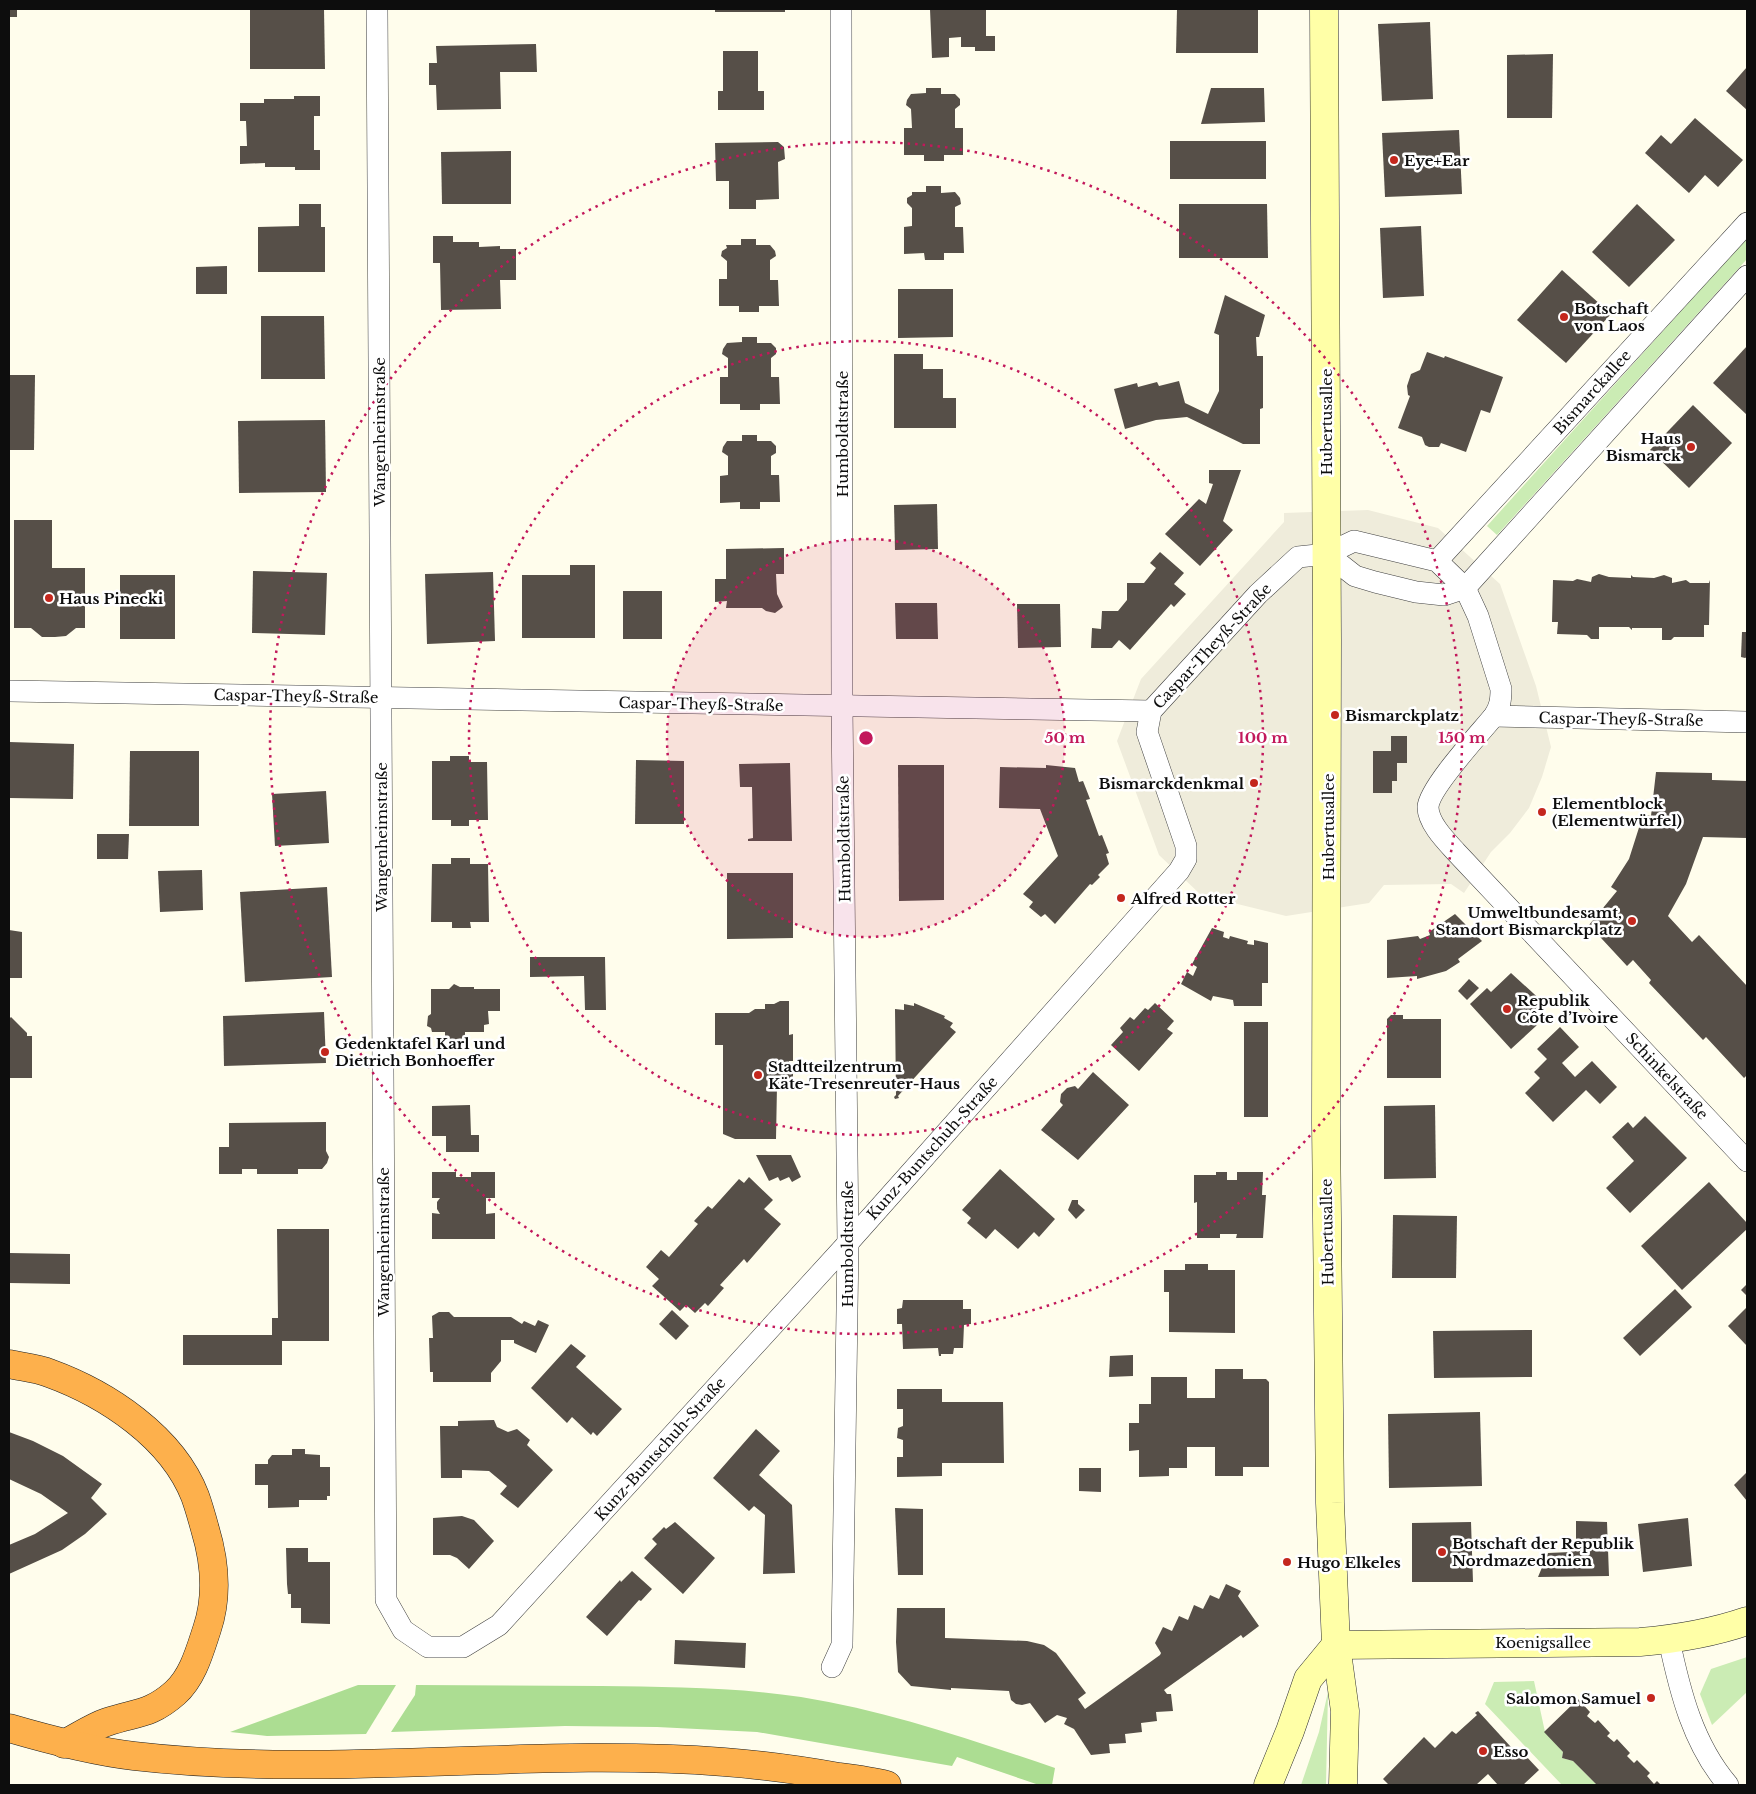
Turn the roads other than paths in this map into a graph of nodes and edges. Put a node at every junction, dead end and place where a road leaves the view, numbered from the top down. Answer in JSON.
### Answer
{"nodes":[{"id":1,"x":377,"y":9,"type":"edge"},
{"id":2,"x":841,"y":9,"type":"edge"},
{"id":3,"x":1324,"y":9,"type":"edge"},
{"id":4,"x":1747,"y":223,"type":"edge"},
{"id":5,"x":1747,"y":276,"type":"edge"},
{"id":6,"x":1327,"y":554,"type":"junction"},
{"id":7,"x":1437,"y":561,"type":"junction"},
{"id":8,"x":1465,"y":588,"type":"junction"},
{"id":9,"x":9,"y":691,"type":"edge"},
{"id":10,"x":380,"y":697,"type":"junction"},
{"id":11,"x":842,"y":707,"type":"junction"},
{"id":12,"x":1151,"y":711,"type":"junction"},
{"id":13,"x":1494,"y":716,"type":"junction"},
{"id":14,"x":1747,"y":722,"type":"edge"},
{"id":15,"x":1747,"y":1161,"type":"edge"},
{"id":16,"x":848,"y":1243,"type":"junction"},
{"id":17,"x":9,"y":1364,"type":"edge"},
{"id":18,"x":1747,"y":1621,"type":"edge"},
{"id":19,"x":1670,"y":1640,"type":"junction"},
{"id":20,"x":1336,"y":1645,"type":"junction"},
{"id":21,"x":428,"y":1647,"type":"joint"},
{"id":22,"x":832,"y":1667,"type":"dead end"},
{"id":23,"x":9,"y":1728,"type":"edge"},
{"id":24,"x":64,"y":1744,"type":"junction"},
{"id":25,"x":887,"y":1785,"type":"edge"},
{"id":26,"x":1268,"y":1785,"type":"edge"},
{"id":27,"x":1343,"y":1785,"type":"edge"},
{"id":28,"x":1728,"y":1785,"type":"edge"}],
"edges":[{"from":1,"to":10,"type":"street","name":"Wangenheimstraße"},
{"from":2,"to":11,"type":"street","name":"Humboldtstraße"},
{"from":3,"to":6,"type":"main road","name":"Hubertusallee"},
{"from":4,"to":7,"type":"street","name":"Bismarckallee"},
{"from":5,"to":8,"type":"street"},
{"from":6,"to":7,"type":"street"},
{"from":6,"to":8,"type":"street"},
{"from":6,"to":12,"type":"street","name":"Caspar-Theyß-Straße"},
{"from":6,"to":20,"type":"main road","name":"Hubertusallee"},
{"from":7,"to":8,"type":"street"},
{"from":8,"to":13,"type":"street"},
{"from":9,"to":10,"type":"street","name":"Caspar-Theyß-Straße"},
{"from":10,"to":11,"type":"street","name":"Caspar-Theyß-Straße"},
{"from":10,"to":21,"type":"street","name":"Wangenheimstraße"},
{"from":11,"to":12,"type":"street","name":"Caspar-Theyß-Straße"},
{"from":11,"to":16,"type":"street","name":"Humboldtstraße"},
{"from":12,"to":16,"type":"street","name":"Kunz-Buntschuh-Straße"},
{"from":13,"to":14,"type":"street","name":"Caspar-Theyß-Straße"},
{"from":13,"to":15,"type":"street","name":"Schinkelstraße"},
{"from":16,"to":21,"type":"street","name":"Kunz-Buntschuh-Straße"},
{"from":16,"to":22,"type":"street","name":"Humboldtstraße"},
{"from":17,"to":24,"type":"highway"},
{"from":18,"to":19,"type":"main road","name":"Koenigsallee"},
{"from":19,"to":20,"type":"main road","name":"Koenigsallee"},
{"from":19,"to":28,"type":"street"},
{"from":20,"to":26,"type":"main road"},
{"from":20,"to":27,"type":"main road","name":"Hubertusallee"},
{"from":23,"to":24,"type":"highway"},
{"from":24,"to":25,"type":"highway"}]}
